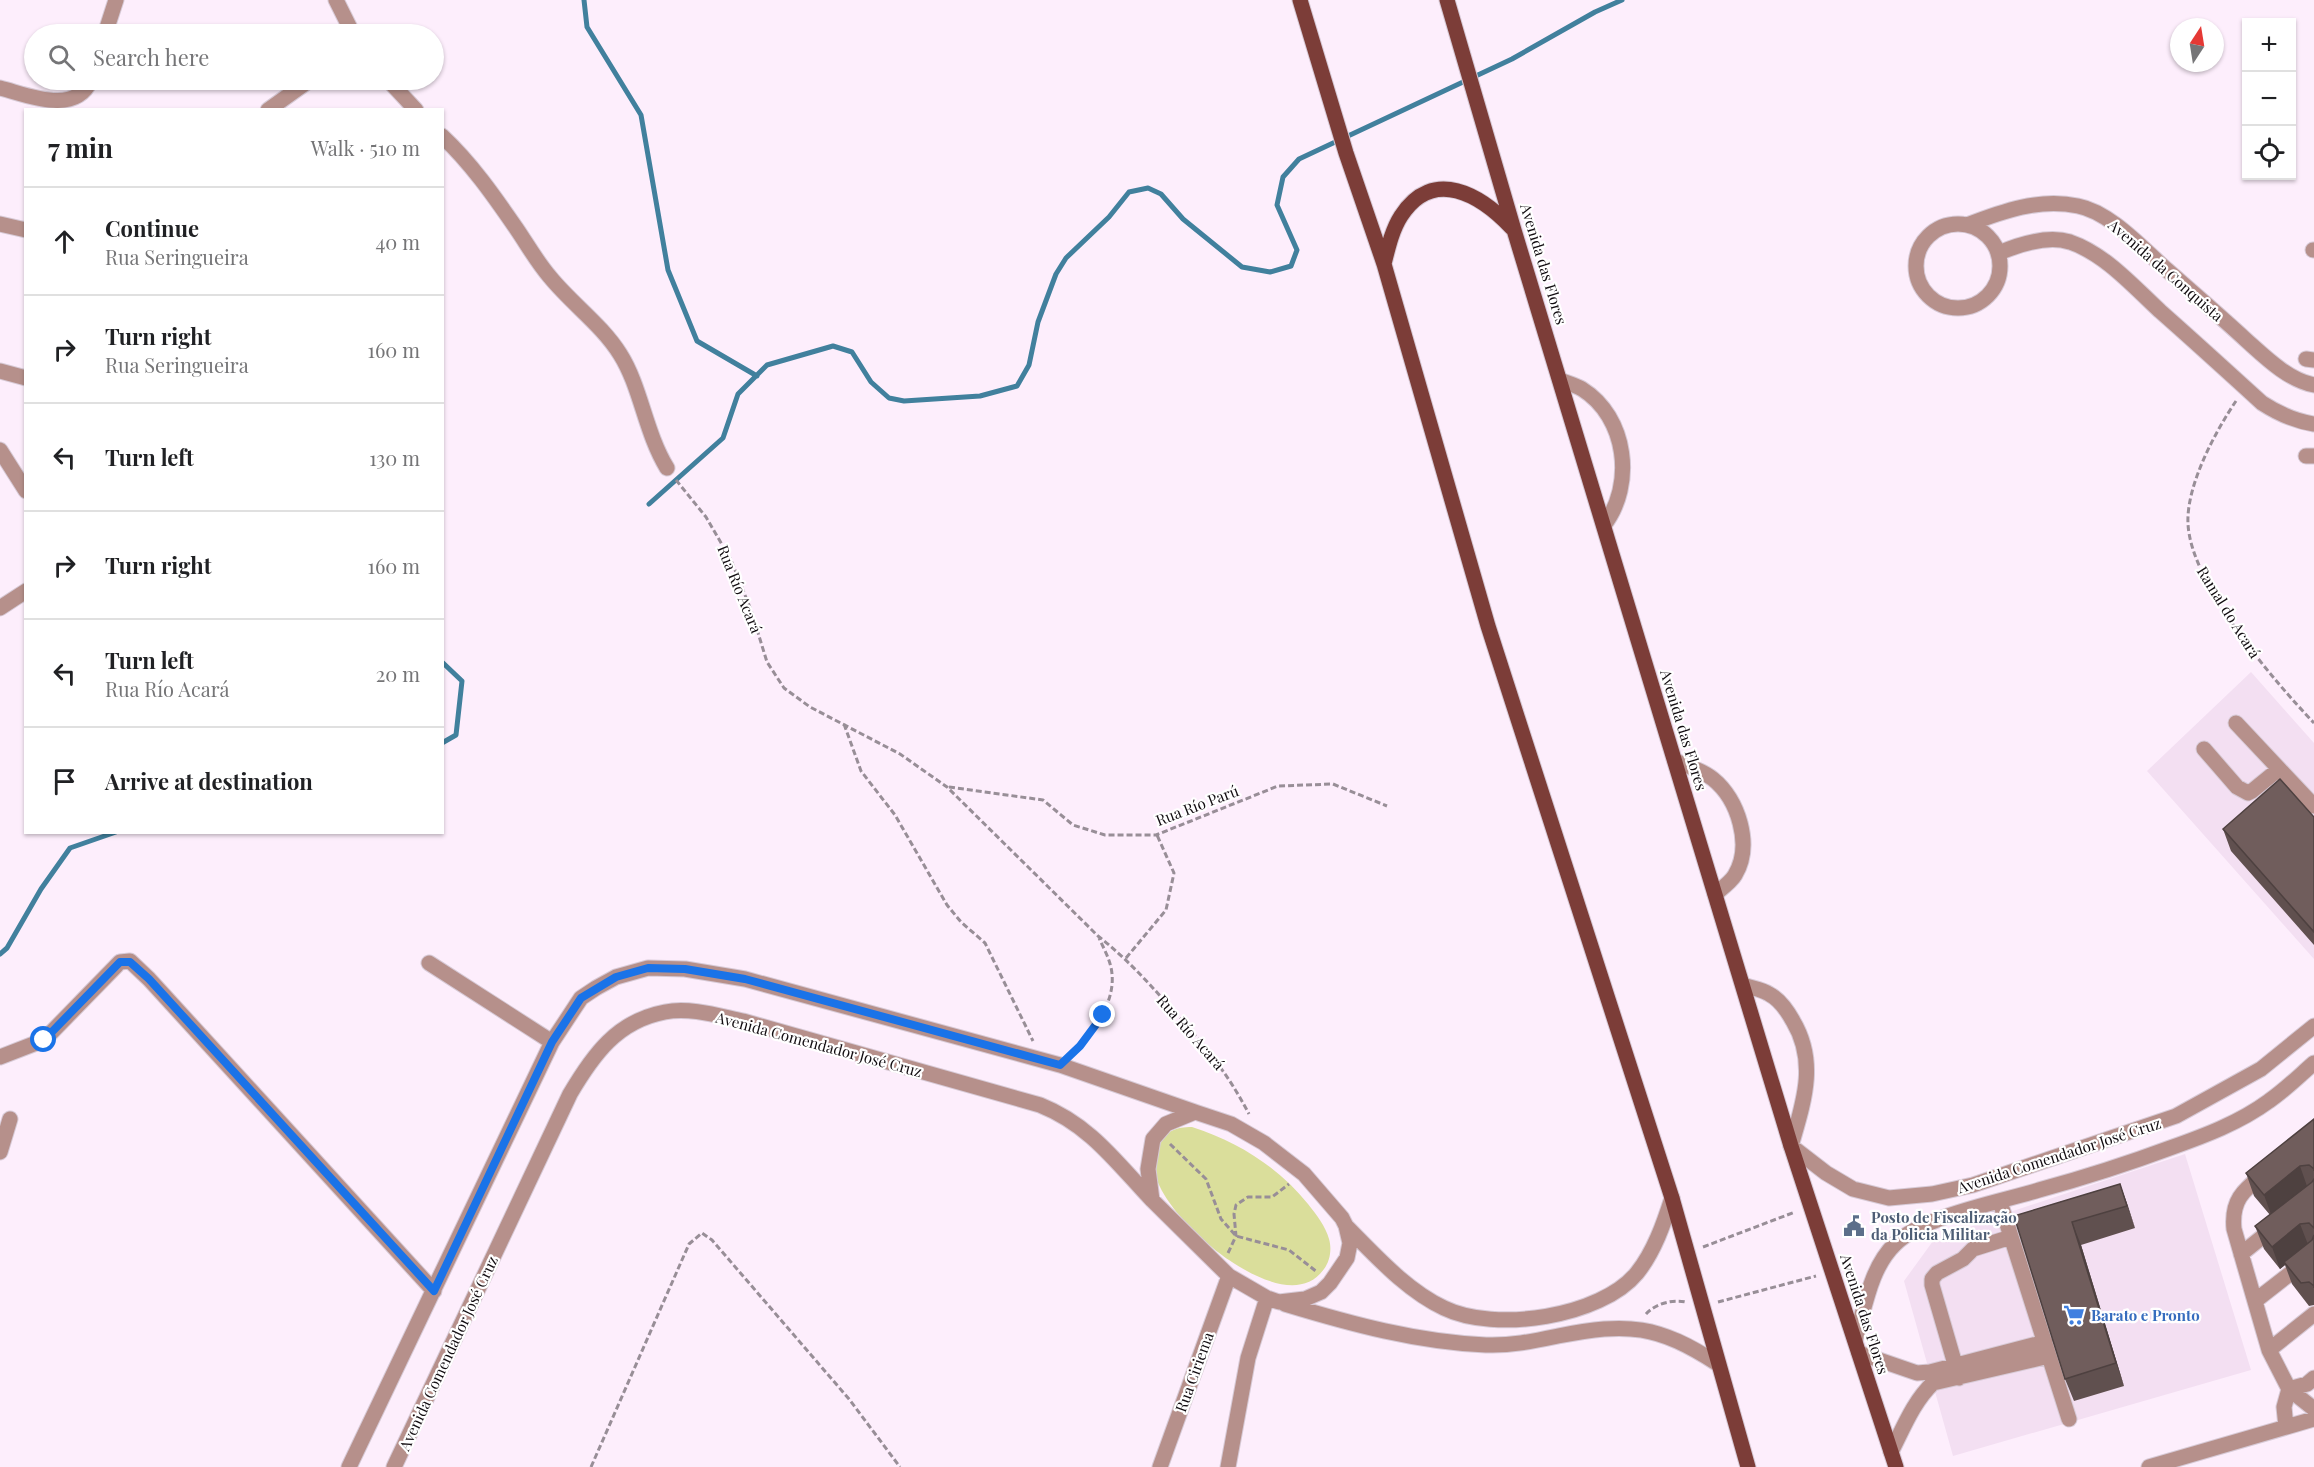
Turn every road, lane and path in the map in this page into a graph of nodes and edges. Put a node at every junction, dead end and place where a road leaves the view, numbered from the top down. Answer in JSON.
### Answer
{"nodes":[{"id":1,"x":116,"y":0,"type":"edge"},
{"id":2,"x":336,"y":0,"type":"edge"},
{"id":3,"x":1300,"y":0,"type":"edge"},
{"id":4,"x":1447,"y":0,"type":"edge"},
{"id":5,"x":108,"y":24,"type":"edge"},
{"id":6,"x":348,"y":24,"type":"edge"},
{"id":7,"x":0,"y":88,"type":"edge"},
{"id":8,"x":85,"y":90,"type":"edge"},
{"id":9,"x":296,"y":90,"type":"edge"},
{"id":10,"x":397,"y":90,"type":"edge"},
{"id":11,"x":271,"y":108,"type":"edge"},
{"id":12,"x":414,"y":108,"type":"edge"},
{"id":13,"x":444,"y":138,"type":"edge"},
{"id":14,"x":0,"y":224,"type":"edge"},
{"id":15,"x":1967,"y":225,"type":"junction"},
{"id":16,"x":24,"y":230,"type":"edge"},
{"id":17,"x":1514,"y":230,"type":"junction"},
{"id":18,"x":1999,"y":253,"type":"junction"},
{"id":19,"x":1384,"y":264,"type":"junction"},
{"id":20,"x":0,"y":371,"type":"edge"},
{"id":21,"x":24,"y":377,"type":"edge"},
{"id":22,"x":1560,"y":380,"type":"junction"},
{"id":23,"x":2314,"y":385,"type":"edge"},
{"id":24,"x":2245,"y":388,"type":"junction"},
{"id":25,"x":2314,"y":424,"type":"edge"},
{"id":26,"x":0,"y":450,"type":"edge"},
{"id":27,"x":667,"y":468,"type":"joint"},
{"id":28,"x":24,"y":488,"type":"edge"},
{"id":29,"x":1604,"y":525,"type":"junction"},
{"id":30,"x":24,"y":592,"type":"edge"},
{"id":31,"x":0,"y":609,"type":"edge"},
{"id":32,"x":2236,"y":723,"type":"dead end"},
{"id":33,"x":2314,"y":723,"type":"edge"},
{"id":34,"x":844,"y":724,"type":"junction"},
{"id":35,"x":2204,"y":749,"type":"dead end"},
{"id":36,"x":1675,"y":761,"type":"junction"},
{"id":37,"x":2279,"y":769,"type":"junction"},
{"id":38,"x":947,"y":787,"type":"junction"},
{"id":39,"x":1387,"y":806,"type":"dead end"},
{"id":40,"x":2314,"y":806,"type":"edge"},
{"id":41,"x":1156,"y":835,"type":"junction"},
{"id":42,"x":1715,"y":894,"type":"junction"},
{"id":43,"x":1098,"y":936,"type":"junction"},
{"id":44,"x":1126,"y":958,"type":"junction"},
{"id":45,"x":429,"y":963,"type":"dead end"},
{"id":46,"x":1743,"y":985,"type":"junction"},
{"id":47,"x":2314,"y":1026,"type":"edge"},
{"id":48,"x":552,"y":1042,"type":"junction"},
{"id":49,"x":0,"y":1057,"type":"edge"},
{"id":50,"x":1043,"y":1061,"type":"junction"},
{"id":51,"x":2314,"y":1063,"type":"edge"},
{"id":52,"x":1060,"y":1065,"type":"junction"},
{"id":53,"x":1195,"y":1112,"type":"junction"},
{"id":54,"x":1250,"y":1115,"type":"dead end"},
{"id":55,"x":10,"y":1119,"type":"dead end"},
{"id":56,"x":1158,"y":1131,"type":"junction"},
{"id":57,"x":1791,"y":1146,"type":"junction"},
{"id":58,"x":0,"y":1152,"type":"edge"},
{"id":59,"x":2278,"y":1162,"type":"edge"},
{"id":60,"x":1304,"y":1174,"type":"junction"},
{"id":61,"x":1672,"y":1198,"type":"junction"},
{"id":62,"x":1152,"y":1200,"type":"junction"},
{"id":63,"x":2000,"y":1202,"type":"junction"},
{"id":64,"x":1811,"y":1206,"type":"junction"},
{"id":65,"x":2287,"y":1218,"type":"edge"},
{"id":66,"x":1346,"y":1226,"type":"junction"},
{"id":67,"x":1236,"y":1236,"type":"junction"},
{"id":68,"x":2011,"y":1237,"type":"junction"},
{"id":69,"x":1688,"y":1253,"type":"junction"},
{"id":70,"x":2241,"y":1254,"type":"junction"},
{"id":71,"x":2314,"y":1255,"type":"edge"},
{"id":72,"x":1225,"y":1272,"type":"junction"},
{"id":73,"x":1833,"y":1272,"type":"junction"},
{"id":74,"x":1330,"y":1283,"type":"junction"},
{"id":75,"x":434,"y":1291,"type":"junction"},
{"id":76,"x":1273,"y":1300,"type":"junction"},
{"id":77,"x":2255,"y":1301,"type":"junction"},
{"id":78,"x":1702,"y":1306,"type":"junction"},
{"id":79,"x":2314,"y":1314,"type":"edge"},
{"id":80,"x":1636,"y":1329,"type":"junction"},
{"id":81,"x":1857,"y":1346,"type":"junction"},
{"id":82,"x":2047,"y":1349,"type":"junction"},
{"id":83,"x":2269,"y":1350,"type":"junction"},
{"id":84,"x":1719,"y":1364,"type":"junction"},
{"id":85,"x":1957,"y":1372,"type":"junction"},
{"id":86,"x":2314,"y":1378,"type":"edge"},
{"id":87,"x":2289,"y":1389,"type":"junction"},
{"id":88,"x":2314,"y":1409,"type":"edge"},
{"id":89,"x":2069,"y":1419,"type":"dead end"},
{"id":90,"x":2314,"y":1419,"type":"edge"},
{"id":91,"x":2286,"y":1427,"type":"junction"},
{"id":92,"x":1893,"y":1460,"type":"edge"},
{"id":93,"x":349,"y":1467,"type":"edge"},
{"id":94,"x":394,"y":1467,"type":"edge"},
{"id":95,"x":591,"y":1467,"type":"edge"},
{"id":96,"x":900,"y":1467,"type":"edge"},
{"id":97,"x":1160,"y":1467,"type":"edge"},
{"id":98,"x":1228,"y":1467,"type":"edge"},
{"id":99,"x":1748,"y":1467,"type":"edge"},
{"id":100,"x":2149,"y":1467,"type":"edge"}],
"edges":[{"from":1,"to":5,"type":"street"},
{"from":2,"to":6,"type":"street"},
{"from":3,"to":19,"type":"main road"},
{"from":4,"to":17,"type":"main road","name":"Avenida das Flores"},
{"from":7,"to":8,"type":"street"},
{"from":9,"to":11,"type":"street"},
{"from":10,"to":12,"type":"street"},
{"from":13,"to":27,"type":"street"},
{"from":14,"to":16,"type":"street"},
{"from":15,"to":18,"type":"street"},
{"from":15,"to":18,"type":"street"},
{"from":15,"to":23,"type":"street","name":"Avenida da Conquista"},
{"from":17,"to":19,"type":"main road"},
{"from":17,"to":22,"type":"main road","name":"Avenida das Flores"},
{"from":18,"to":24,"type":"street"},
{"from":19,"to":61,"type":"main road"},
{"from":20,"to":21,"type":"street"},
{"from":22,"to":29,"type":"main road","name":"Avenida das Flores"},
{"from":22,"to":29,"type":"street"},
{"from":24,"to":25,"type":"street"},
{"from":24,"to":33,"type":"path","name":"Ramal do Acará"},
{"from":26,"to":28,"type":"street"},
{"from":27,"to":34,"type":"path","name":"Rua Río Acará"},
{"from":29,"to":36,"type":"main road","name":"Avenida das Flores"},
{"from":30,"to":31,"type":"street"},
{"from":32,"to":37,"type":"street"},
{"from":34,"to":38,"type":"path","name":"Rua Río Acará"},
{"from":34,"to":50,"type":"path"},
{"from":35,"to":37,"type":"street"},
{"from":36,"to":42,"type":"main road","name":"Avenida das Flores"},
{"from":36,"to":42,"type":"street"},
{"from":37,"to":40,"type":"street"},
{"from":38,"to":41,"type":"path","name":"Rua Río Parú"},
{"from":38,"to":43,"type":"path","name":"Rua Río Acará"},
{"from":39,"to":41,"type":"path","name":"Rua Río Parú"},
{"from":41,"to":44,"type":"path"},
{"from":42,"to":46,"type":"main road","name":"Avenida das Flores"},
{"from":43,"to":44,"type":"path","name":"Rua Río Acará"},
{"from":43,"to":52,"type":"path","name":"Rua Río Acará"},
{"from":44,"to":54,"type":"path","name":"Rua Río Acará"},
{"from":45,"to":48,"type":"street"},
{"from":46,"to":57,"type":"main road","name":"Avenida das Flores"},
{"from":46,"to":57,"type":"street"},
{"from":47,"to":57,"type":"street","name":"Avenida Comendador José Cruz"},
{"from":48,"to":50,"type":"street"},
{"from":48,"to":75,"type":"street"},
{"from":49,"to":75,"type":"street"},
{"from":50,"to":52,"type":"street"},
{"from":51,"to":63,"type":"street","name":"Avenida Comendador José Cruz"},
{"from":52,"to":53,"type":"street"},
{"from":53,"to":56,"type":"street"},
{"from":53,"to":60,"type":"street"},
{"from":55,"to":58,"type":"street"},
{"from":56,"to":62,"type":"street"},
{"from":56,"to":67,"type":"path"},
{"from":57,"to":64,"type":"main road","name":"Avenida das Flores"},
{"from":59,"to":70,"type":"street"},
{"from":60,"to":66,"type":"street"},
{"from":60,"to":67,"type":"path"},
{"from":61,"to":66,"type":"street"},
{"from":61,"to":69,"type":"main road"},
{"from":62,"to":72,"type":"street","name":"Avenida Comendador José Cruz"},
{"from":62,"to":94,"type":"street","name":"Avenida Comendador José Cruz"},
{"from":63,"to":68,"type":"street"},
{"from":63,"to":81,"type":"street","name":"Avenida Comendador José Cruz"},
{"from":64,"to":69,"type":"path"},
{"from":64,"to":73,"type":"main road","name":"Avenida das Flores"},
{"from":65,"to":70,"type":"street"},
{"from":66,"to":74,"type":"street"},
{"from":67,"to":72,"type":"path"},
{"from":67,"to":74,"type":"path"},
{"from":68,"to":82,"type":"street"},
{"from":68,"to":85,"type":"street"},
{"from":69,"to":78,"type":"main road"},
{"from":70,"to":77,"type":"street"},
{"from":71,"to":77,"type":"street"},
{"from":72,"to":76,"type":"street","name":"Avenida Comendador José Cruz"},
{"from":72,"to":97,"type":"street","name":"Rua Ciriema"},
{"from":73,"to":78,"type":"path"},
{"from":73,"to":81,"type":"main road","name":"Avenida das Flores"},
{"from":74,"to":76,"type":"street"},
{"from":75,"to":93,"type":"street"},
{"from":76,"to":80,"type":"street"},
{"from":76,"to":98,"type":"street"},
{"from":77,"to":83,"type":"street"},
{"from":78,"to":80,"type":"path"},
{"from":78,"to":84,"type":"main road"},
{"from":79,"to":83,"type":"street"},
{"from":80,"to":84,"type":"street"},
{"from":81,"to":85,"type":"street"},
{"from":81,"to":92,"type":"main road","name":"Avenida das Flores"},
{"from":82,"to":85,"type":"street"},
{"from":82,"to":89,"type":"street"},
{"from":83,"to":87,"type":"street"},
{"from":84,"to":99,"type":"main road"},
{"from":85,"to":92,"type":"street"},
{"from":86,"to":87,"type":"street"},
{"from":87,"to":88,"type":"street"},
{"from":87,"to":91,"type":"street"},
{"from":90,"to":91,"type":"street"},
{"from":91,"to":100,"type":"street"},
{"from":95,"to":96,"type":"path"}]}
